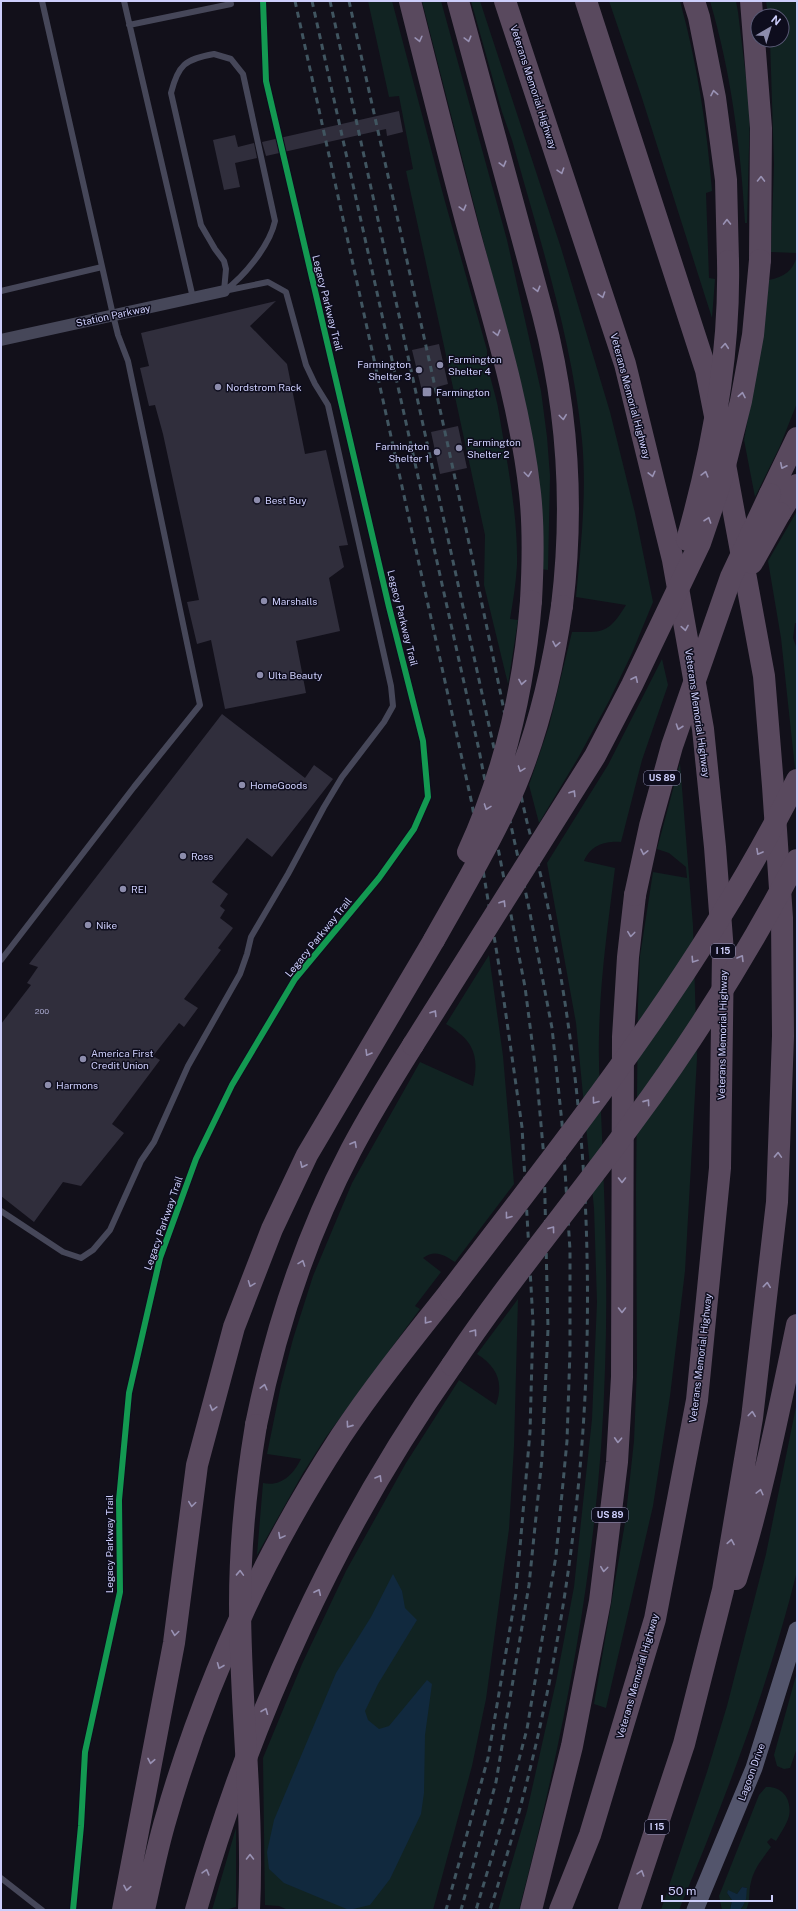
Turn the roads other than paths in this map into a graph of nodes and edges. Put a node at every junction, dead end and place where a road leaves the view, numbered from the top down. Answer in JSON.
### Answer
{"nodes":[{"id":1,"x":42,"y":1,"type":"edge"},
{"id":2,"x":124,"y":1,"type":"edge"},
{"id":3,"x":230,"y":1,"type":"edge"},
{"id":4,"x":410,"y":1,"type":"edge"},
{"id":5,"x":458,"y":1,"type":"edge"},
{"id":6,"x":505,"y":1,"type":"edge"},
{"id":7,"x":586,"y":1,"type":"edge"},
{"id":8,"x":694,"y":1,"type":"edge"},
{"id":9,"x":751,"y":1,"type":"edge"},
{"id":10,"x":129,"y":25,"type":"junction"},
{"id":11,"x":102,"y":267,"type":"junction"},
{"id":12,"x":1,"y":291,"type":"edge"},
{"id":13,"x":224,"y":291,"type":"junction"},
{"id":14,"x":193,"y":298,"type":"junction"},
{"id":15,"x":113,"y":315,"type":"junction"},
{"id":16,"x":1,"y":340,"type":"edge"},
{"id":17,"x":797,"y":438,"type":"edge"},
{"id":18,"x":797,"y":485,"type":"edge"},
{"id":19,"x":669,"y":606,"type":"junction"},
{"id":20,"x":701,"y":664,"type":"junction"},
{"id":21,"x":797,"y":780,"type":"edge"},
{"id":22,"x":797,"y":860,"type":"edge"},
{"id":23,"x":434,"y":940,"type":"junction"},
{"id":24,"x":1,"y":960,"type":"edge"},
{"id":25,"x":1,"y":1211,"type":"edge"},
{"id":26,"x":797,"y":1325,"type":"edge"},
{"id":27,"x":797,"y":1630,"type":"edge"},
{"id":28,"x":684,"y":1744,"type":"junction"},
{"id":29,"x":1,"y":1878,"type":"edge"},
{"id":30,"x":42,"y":1910,"type":"edge"},
{"id":31,"x":123,"y":1910,"type":"edge"},
{"id":32,"x":144,"y":1910,"type":"edge"},
{"id":33,"x":196,"y":1910,"type":"edge"},
{"id":34,"x":249,"y":1910,"type":"edge"},
{"id":35,"x":531,"y":1910,"type":"edge"},
{"id":36,"x":560,"y":1910,"type":"edge"},
{"id":37,"x":629,"y":1910,"type":"edge"},
{"id":38,"x":695,"y":1910,"type":"edge"}],
"edges":[{"from":1,"to":11,"type":"lane"},
{"from":2,"to":10,"type":"lane"},
{"from":3,"to":10,"type":"lane"},
{"from":4,"to":23,"type":"highway","one_way":true,"bridge":true},
{"from":5,"to":23,"type":"highway","one_way":true,"bridge":true},
{"from":6,"to":36,"type":"highway","name":"Veterans Memorial Highway","number":"I 15","one_way":true},
{"from":28,"to":7,"type":"highway","number":"I 15","one_way":true},
{"from":19,"to":8,"type":"highway","one_way":true,"bridge":true},
{"from":19,"to":9,"type":"highway","one_way":true,"bridge":true},
{"from":10,"to":14,"type":"lane"},
{"from":11,"to":12,"type":"lane"},
{"from":11,"to":15,"type":"lane"},
{"from":13,"to":13,"type":"lane"},
{"from":13,"to":14,"type":"street","name":"Station Parkway"},
{"from":13,"to":25,"type":"lane"},
{"from":14,"to":15,"type":"street","name":"Station Parkway"},
{"from":15,"to":16,"type":"street","name":"Station Parkway"},
{"from":15,"to":24,"type":"lane"},
{"from":17,"to":20,"type":"highway","one_way":true,"bridge":true},
{"from":18,"to":20,"type":"highway","number":"US 89","bridge":true},
{"from":34,"to":19,"type":"highway","one_way":true,"bridge":true},
{"from":20,"to":35,"type":"highway","number":"US 89","one_way":true,"bridge":true},
{"from":21,"to":32,"type":"highway","one_way":true,"bridge":true},
{"from":33,"to":22,"type":"highway","one_way":true,"bridge":true},
{"from":23,"to":31,"type":"highway","one_way":true},
{"from":28,"to":26,"type":"highway","one_way":true},
{"from":27,"to":38,"type":"street","name":"Lagoon Drive"},
{"from":37,"to":28,"type":"highway","number":"I 15","one_way":true},
{"from":29,"to":30,"type":"lane"}]}
